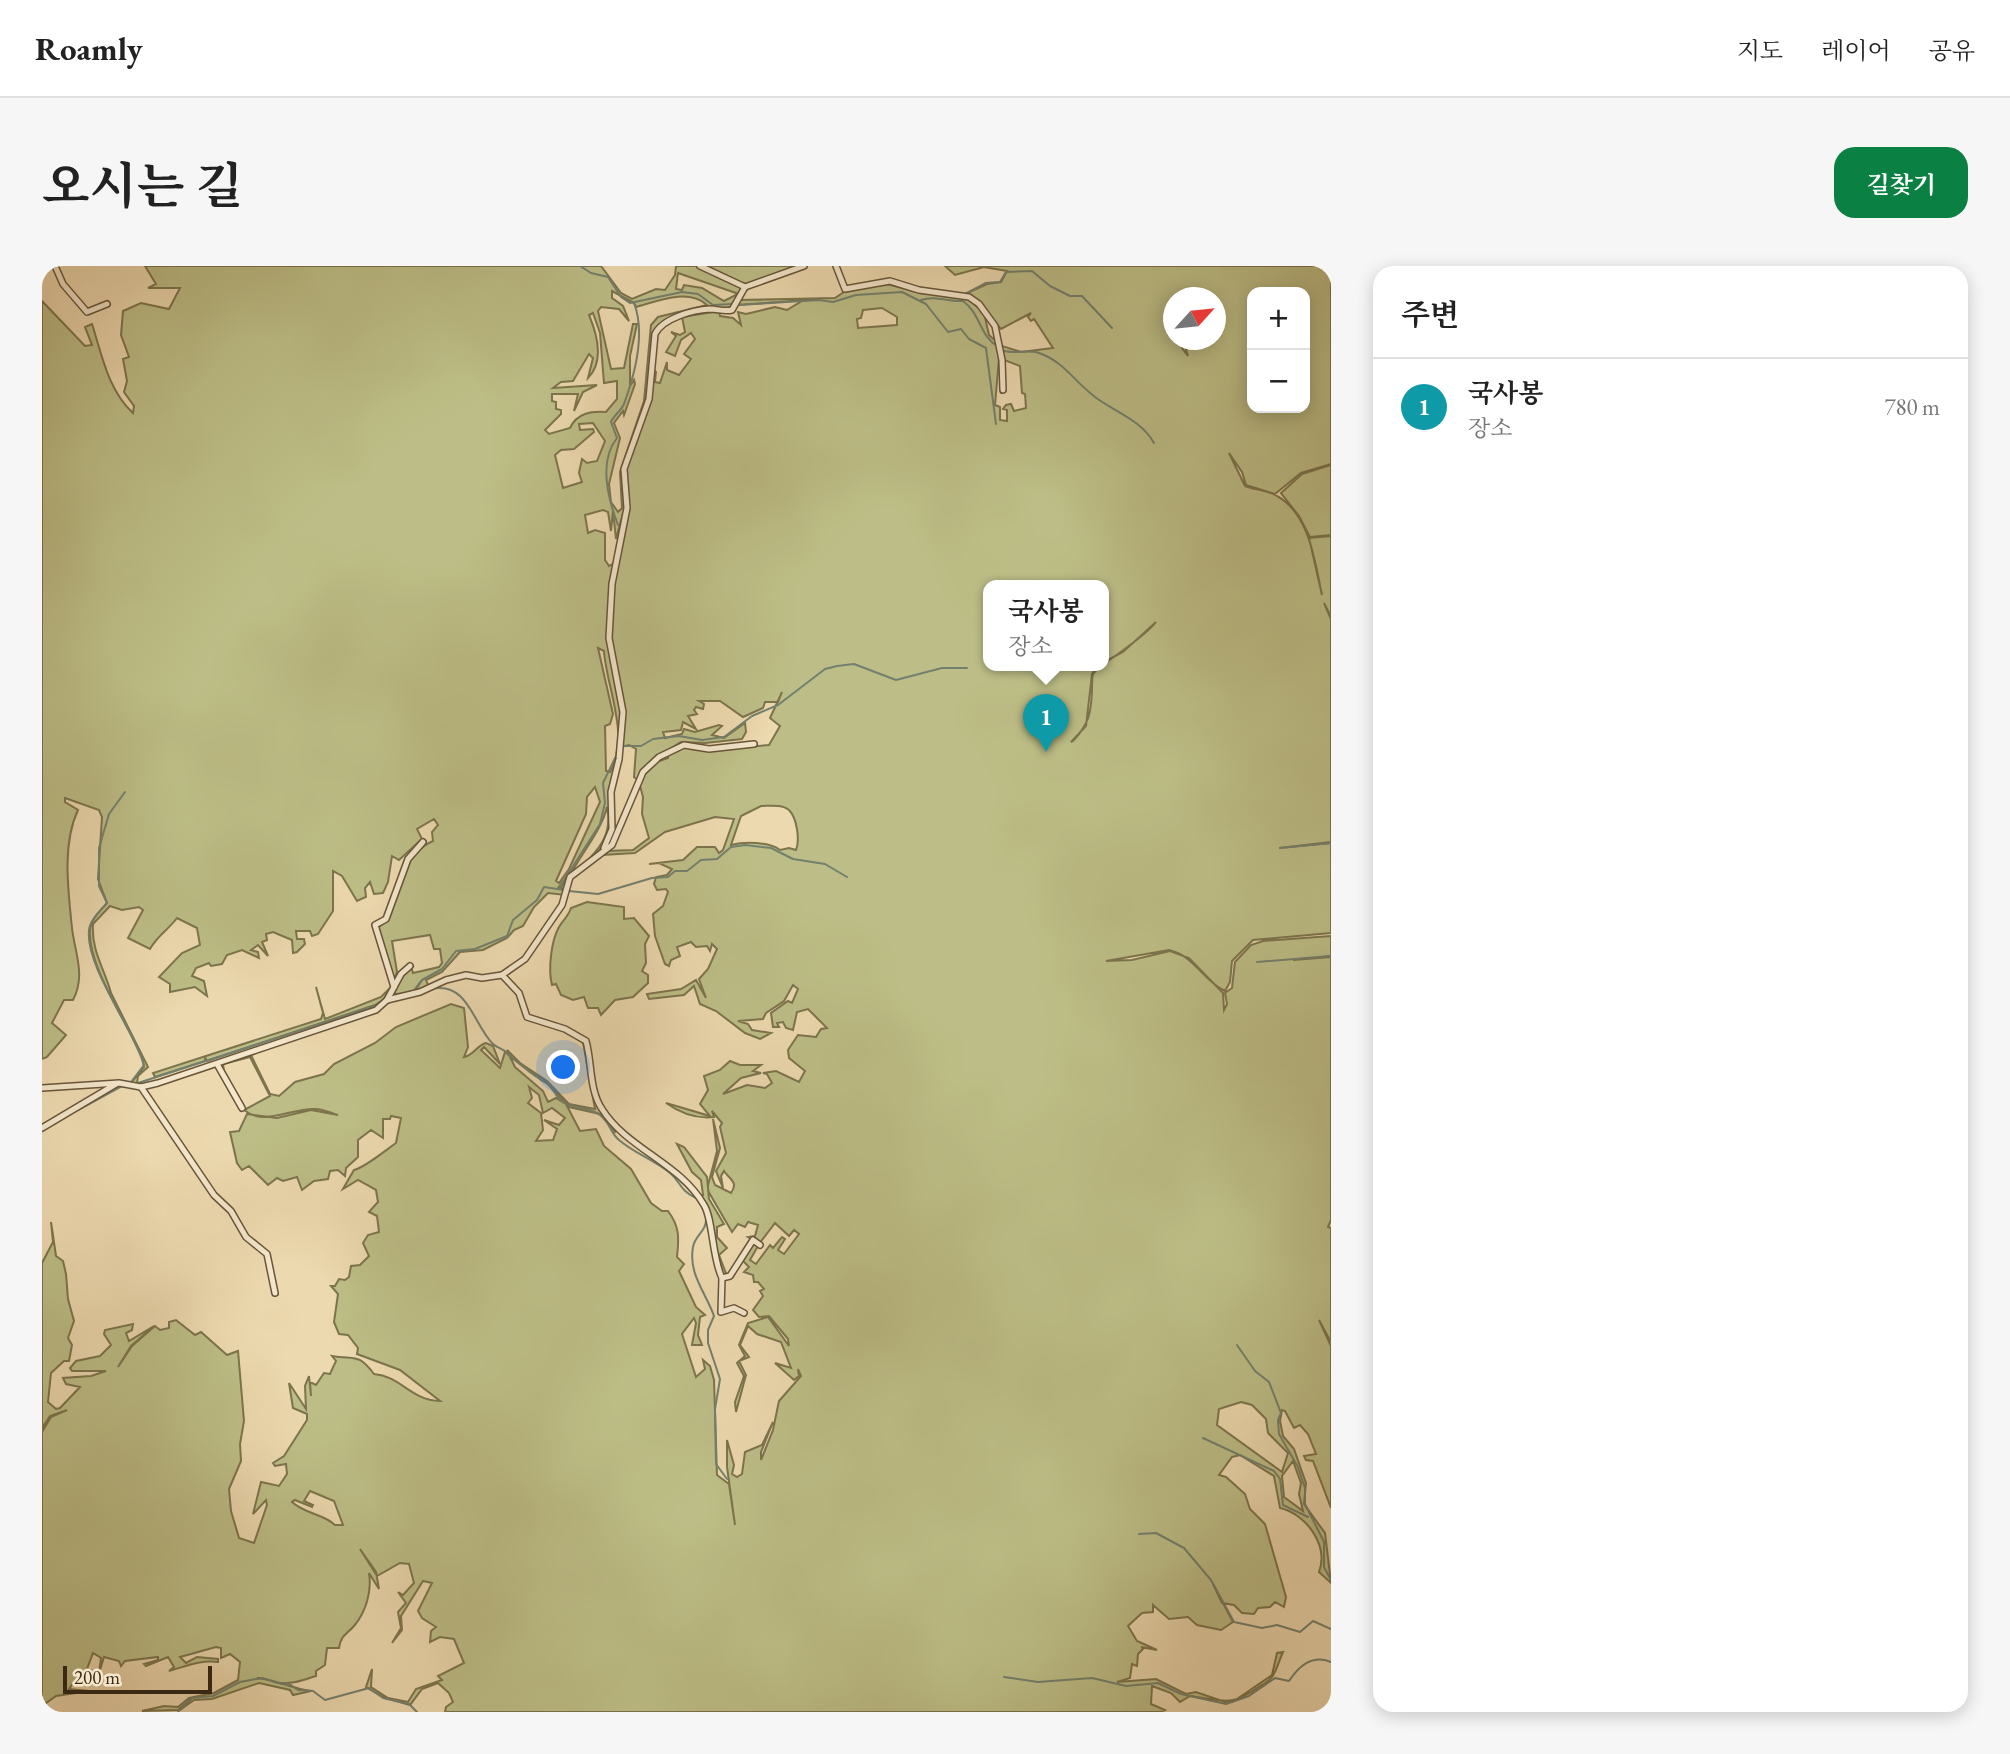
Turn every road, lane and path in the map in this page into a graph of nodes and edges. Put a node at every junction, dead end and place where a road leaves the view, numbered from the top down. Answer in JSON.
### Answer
{"nodes":[{"id":1,"x":55,"y":266,"type":"edge"},
{"id":2,"x":700,"y":266,"type":"edge"},
{"id":3,"x":804,"y":266,"type":"edge"},
{"id":4,"x":836,"y":266,"type":"edge"},
{"id":5,"x":745,"y":287,"type":"junction"},
{"id":6,"x":107,"y":304,"type":"dead end"},
{"id":7,"x":1003,"y":390,"type":"dead end"},
{"id":8,"x":754,"y":744,"type":"dead end"},
{"id":9,"x":423,"y":842,"type":"dead end"},
{"id":10,"x":598,"y":856,"type":"junction"},
{"id":11,"x":410,"y":966,"type":"dead end"},
{"id":12,"x":502,"y":975,"type":"junction"},
{"id":13,"x":394,"y":987,"type":"junction"},
{"id":14,"x":387,"y":1000,"type":"junction"},
{"id":15,"x":217,"y":1064,"type":"junction"},
{"id":16,"x":119,"y":1083,"type":"junction"},
{"id":17,"x":141,"y":1087,"type":"junction"},
{"id":18,"x":42,"y":1088,"type":"edge"},
{"id":19,"x":242,"y":1108,"type":"dead end"},
{"id":20,"x":42,"y":1128,"type":"edge"},
{"id":21,"x":760,"y":1245,"type":"dead end"},
{"id":22,"x":722,"y":1278,"type":"junction"},
{"id":23,"x":275,"y":1293,"type":"dead end"},
{"id":24,"x":744,"y":1313,"type":"dead end"}],
"edges":[{"from":1,"to":6,"type":"street"},
{"from":2,"to":5,"type":"street"},
{"from":3,"to":5,"type":"street"},
{"from":4,"to":7,"type":"street"},
{"from":5,"to":10,"type":"street"},
{"from":8,"to":10,"type":"street"},
{"from":9,"to":13,"type":"street"},
{"from":10,"to":12,"type":"street"},
{"from":11,"to":13,"type":"street"},
{"from":12,"to":14,"type":"street"},
{"from":12,"to":22,"type":"street"},
{"from":13,"to":14,"type":"street"},
{"from":14,"to":15,"type":"street"},
{"from":15,"to":17,"type":"street"},
{"from":15,"to":19,"type":"street"},
{"from":16,"to":17,"type":"street"},
{"from":16,"to":18,"type":"street"},
{"from":16,"to":20,"type":"street"},
{"from":17,"to":23,"type":"street"},
{"from":21,"to":22,"type":"street"},
{"from":22,"to":24,"type":"street"}]}
